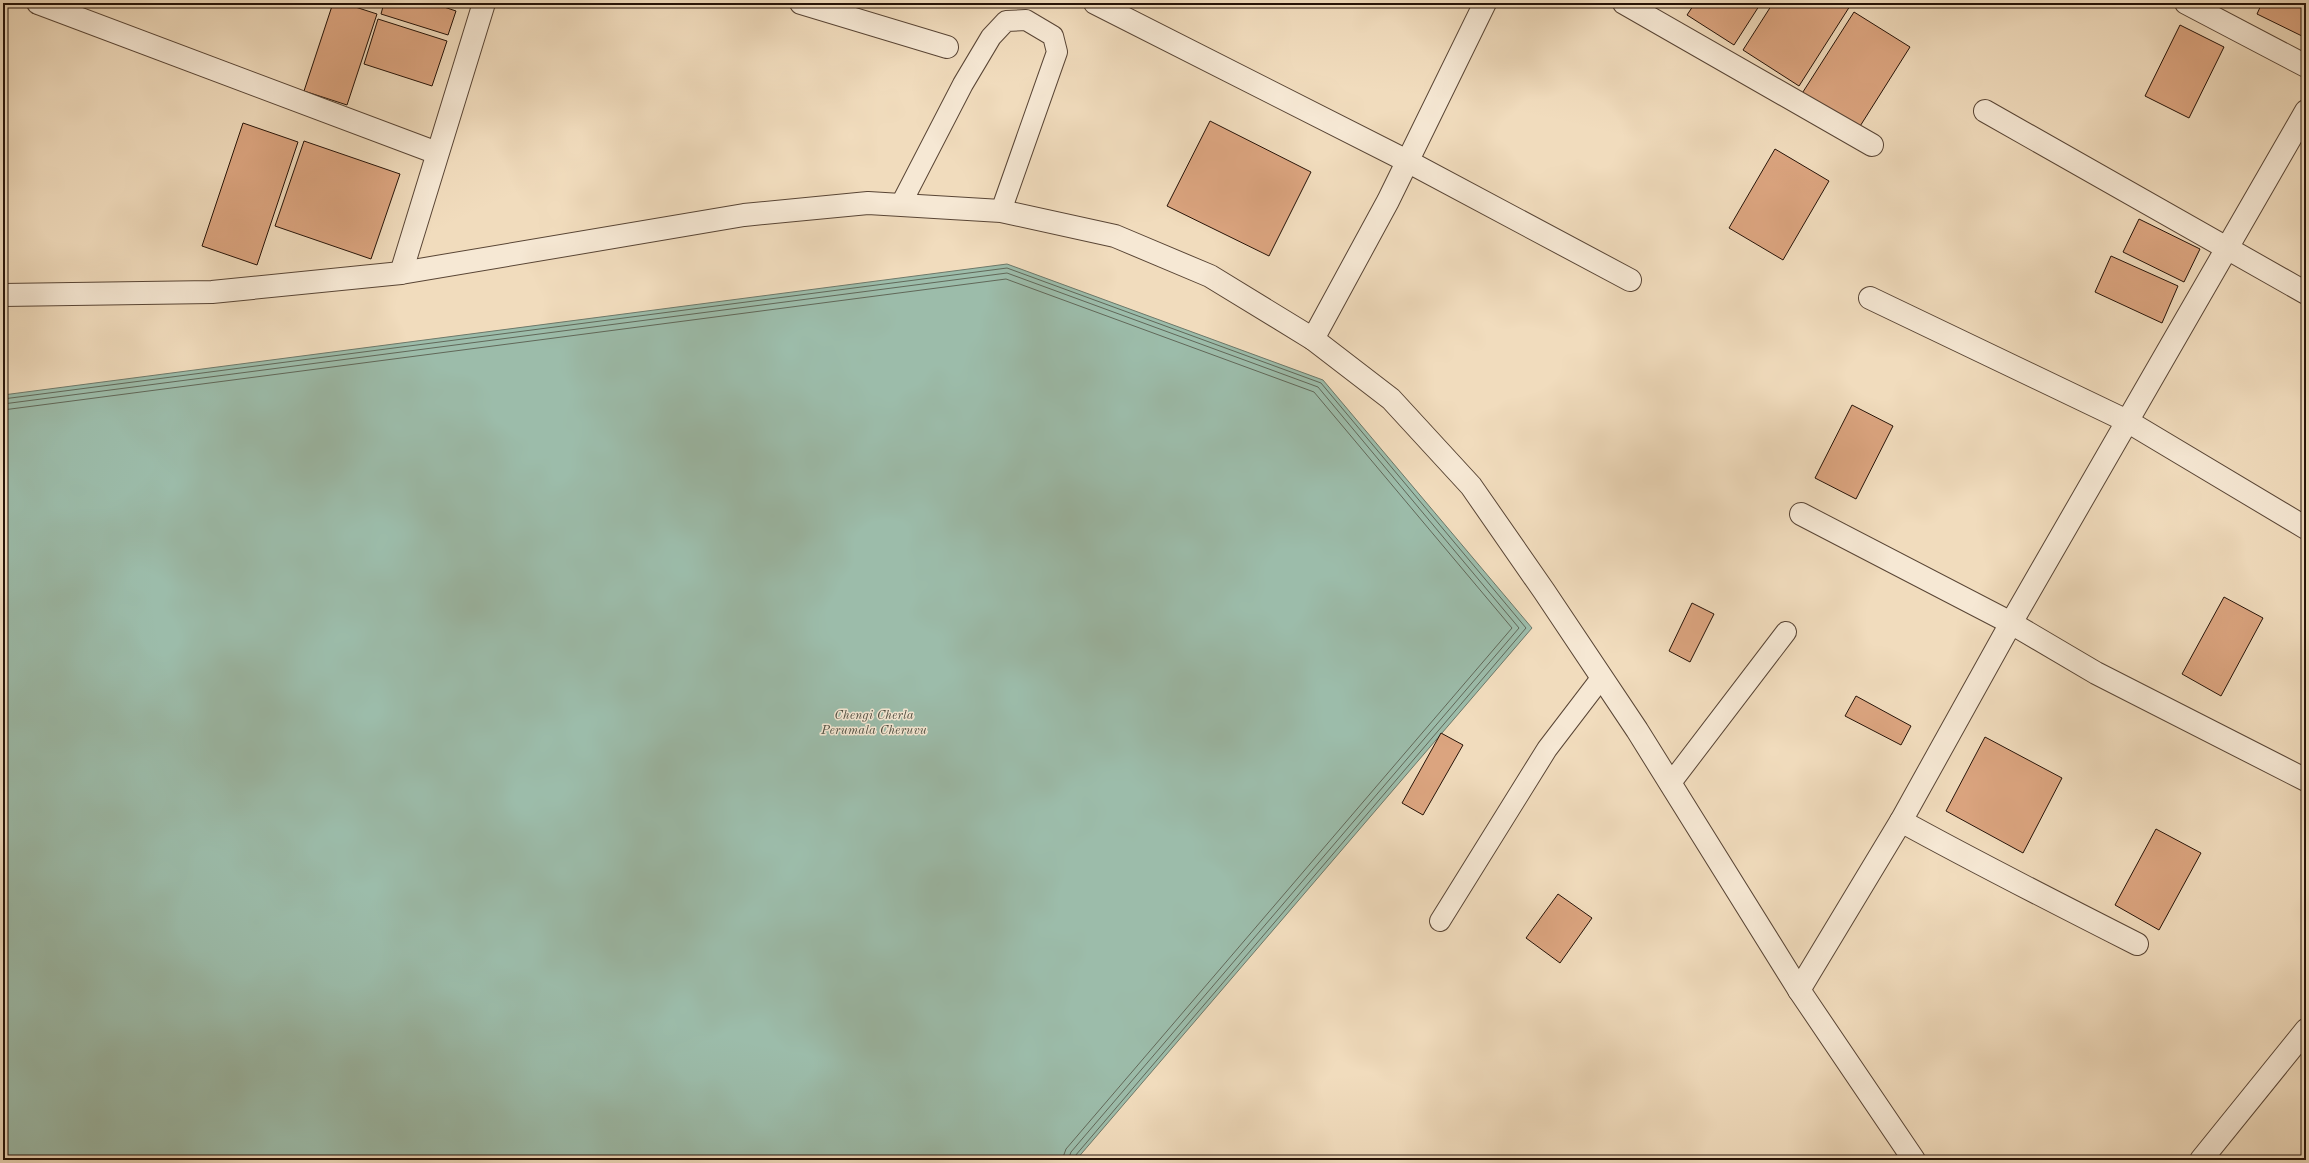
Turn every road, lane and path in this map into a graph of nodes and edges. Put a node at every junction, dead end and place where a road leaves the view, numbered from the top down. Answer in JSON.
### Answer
{"nodes":[{"id":1,"x":38,"y":3,"type":"edge"},
{"id":2,"x":484,"y":3,"type":"edge"},
{"id":3,"x":801,"y":3,"type":"edge"},
{"id":4,"x":1095,"y":3,"type":"edge"},
{"id":5,"x":1485,"y":3,"type":"edge"},
{"id":6,"x":1624,"y":3,"type":"edge"},
{"id":7,"x":2186,"y":3,"type":"edge"},
{"id":8,"x":947,"y":47,"type":"dead end"},
{"id":9,"x":2306,"y":66,"type":"edge"},
{"id":10,"x":2306,"y":110,"type":"edge"},
{"id":11,"x":1985,"y":111,"type":"dead end"},
{"id":12,"x":1872,"y":146,"type":"dead end"},
{"id":13,"x":437,"y":152,"type":"junction"},
{"id":14,"x":1407,"y":161,"type":"junction"},
{"id":15,"x":901,"y":204,"type":"junction"},
{"id":16,"x":1001,"y":211,"type":"junction"},
{"id":17,"x":2226,"y":249,"type":"junction"},
{"id":18,"x":401,"y":273,"type":"junction"},
{"id":19,"x":1630,"y":280,"type":"dead end"},
{"id":20,"x":2306,"y":293,"type":"edge"},
{"id":21,"x":3,"y":295,"type":"edge"},
{"id":22,"x":1870,"y":298,"type":"dead end"},
{"id":23,"x":1313,"y":339,"type":"junction"},
{"id":24,"x":2127,"y":421,"type":"junction"},
{"id":25,"x":1801,"y":514,"type":"dead end"},
{"id":26,"x":2306,"y":528,"type":"edge"},
{"id":27,"x":2011,"y":623,"type":"junction"},
{"id":28,"x":1786,"y":632,"type":"dead end"},
{"id":29,"x":1602,"y":677,"type":"junction"},
{"id":30,"x":2306,"y":780,"type":"edge"},
{"id":31,"x":1670,"y":784,"type":"junction"},
{"id":32,"x":1901,"y":821,"type":"junction"},
{"id":33,"x":1440,"y":921,"type":"dead end"},
{"id":34,"x":2137,"y":944,"type":"dead end"},
{"id":35,"x":1799,"y":990,"type":"junction"},
{"id":36,"x":2306,"y":1030,"type":"edge"},
{"id":37,"x":1914,"y":1160,"type":"edge"},
{"id":38,"x":2202,"y":1160,"type":"edge"}],
"edges":[{"from":1,"to":13,"type":"street"},
{"from":2,"to":13,"type":"street"},
{"from":3,"to":8,"type":"street"},
{"from":4,"to":14,"type":"street"},
{"from":5,"to":14,"type":"street"},
{"from":6,"to":12,"type":"street"},
{"from":7,"to":9,"type":"street"},
{"from":10,"to":17,"type":"street"},
{"from":11,"to":17,"type":"street"},
{"from":13,"to":18,"type":"street"},
{"from":14,"to":19,"type":"street"},
{"from":14,"to":23,"type":"street"},
{"from":15,"to":16,"type":"street"},
{"from":15,"to":16,"type":"lane"},
{"from":15,"to":18,"type":"street"},
{"from":16,"to":23,"type":"street"},
{"from":17,"to":20,"type":"street"},
{"from":17,"to":24,"type":"street"},
{"from":18,"to":21,"type":"street"},
{"from":22,"to":24,"type":"street"},
{"from":23,"to":29,"type":"street"},
{"from":24,"to":26,"type":"street"},
{"from":24,"to":27,"type":"street"},
{"from":25,"to":27,"type":"street"},
{"from":27,"to":30,"type":"street"},
{"from":27,"to":32,"type":"street"},
{"from":28,"to":31,"type":"lane"},
{"from":29,"to":31,"type":"street"},
{"from":29,"to":33,"type":"lane"},
{"from":31,"to":35,"type":"street"},
{"from":32,"to":34,"type":"street"},
{"from":32,"to":35,"type":"street"},
{"from":35,"to":37,"type":"street"},
{"from":36,"to":38,"type":"street"}]}
